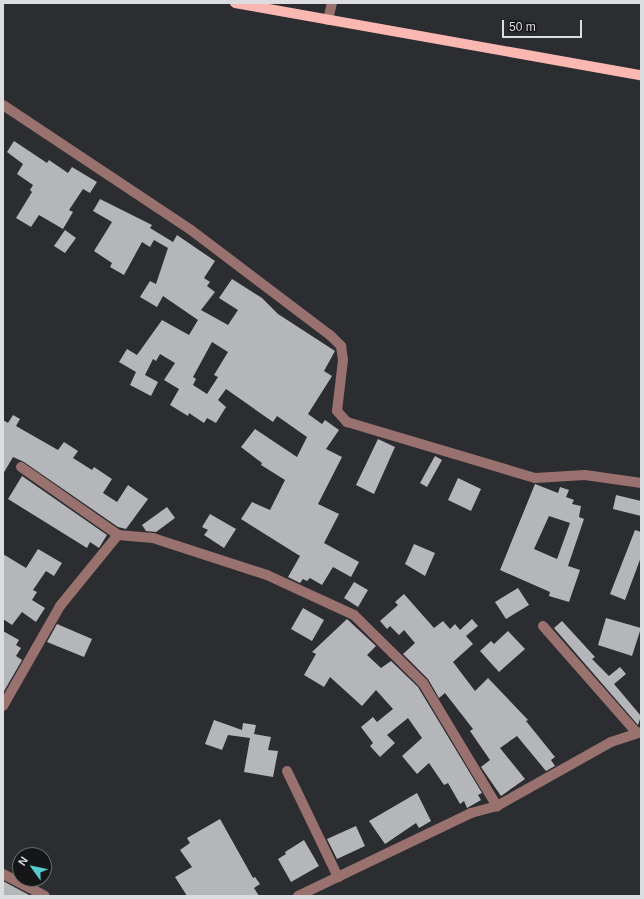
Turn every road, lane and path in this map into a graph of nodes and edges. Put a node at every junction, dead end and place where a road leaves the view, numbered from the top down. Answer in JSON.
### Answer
{"nodes":[{"id":1,"x":235,"y":3,"type":"edge"},
{"id":2,"x":332,"y":3,"type":"edge"},
{"id":3,"x":328,"y":20,"type":"junction"},
{"id":4,"x":641,"y":75,"type":"edge"},
{"id":5,"x":3,"y":105,"type":"edge"},
{"id":6,"x":21,"y":467,"type":"dead end"},
{"id":7,"x":641,"y":483,"type":"edge"},
{"id":8,"x":118,"y":535,"type":"junction"},
{"id":9,"x":543,"y":626,"type":"dead end"},
{"id":10,"x":3,"y":706,"type":"edge"},
{"id":11,"x":639,"y":733,"type":"edge"},
{"id":12,"x":287,"y":771,"type":"dead end"},
{"id":13,"x":497,"y":806,"type":"junction"},
{"id":14,"x":3,"y":874,"type":"edge"},
{"id":15,"x":338,"y":877,"type":"junction"},
{"id":16,"x":45,"y":896,"type":"edge"},
{"id":17,"x":298,"y":896,"type":"edge"}],
"edges":[{"from":1,"to":3,"type":"main road"},
{"from":2,"to":3,"type":"street"},
{"from":3,"to":4,"type":"main road"},
{"from":5,"to":7,"type":"street"},
{"from":6,"to":8,"type":"street"},
{"from":8,"to":10,"type":"street"},
{"from":8,"to":13,"type":"street"},
{"from":9,"to":11,"type":"street"},
{"from":11,"to":13,"type":"street"},
{"from":12,"to":15,"type":"street"},
{"from":13,"to":15,"type":"street"},
{"from":14,"to":16,"type":"street"},
{"from":15,"to":17,"type":"street"}]}
